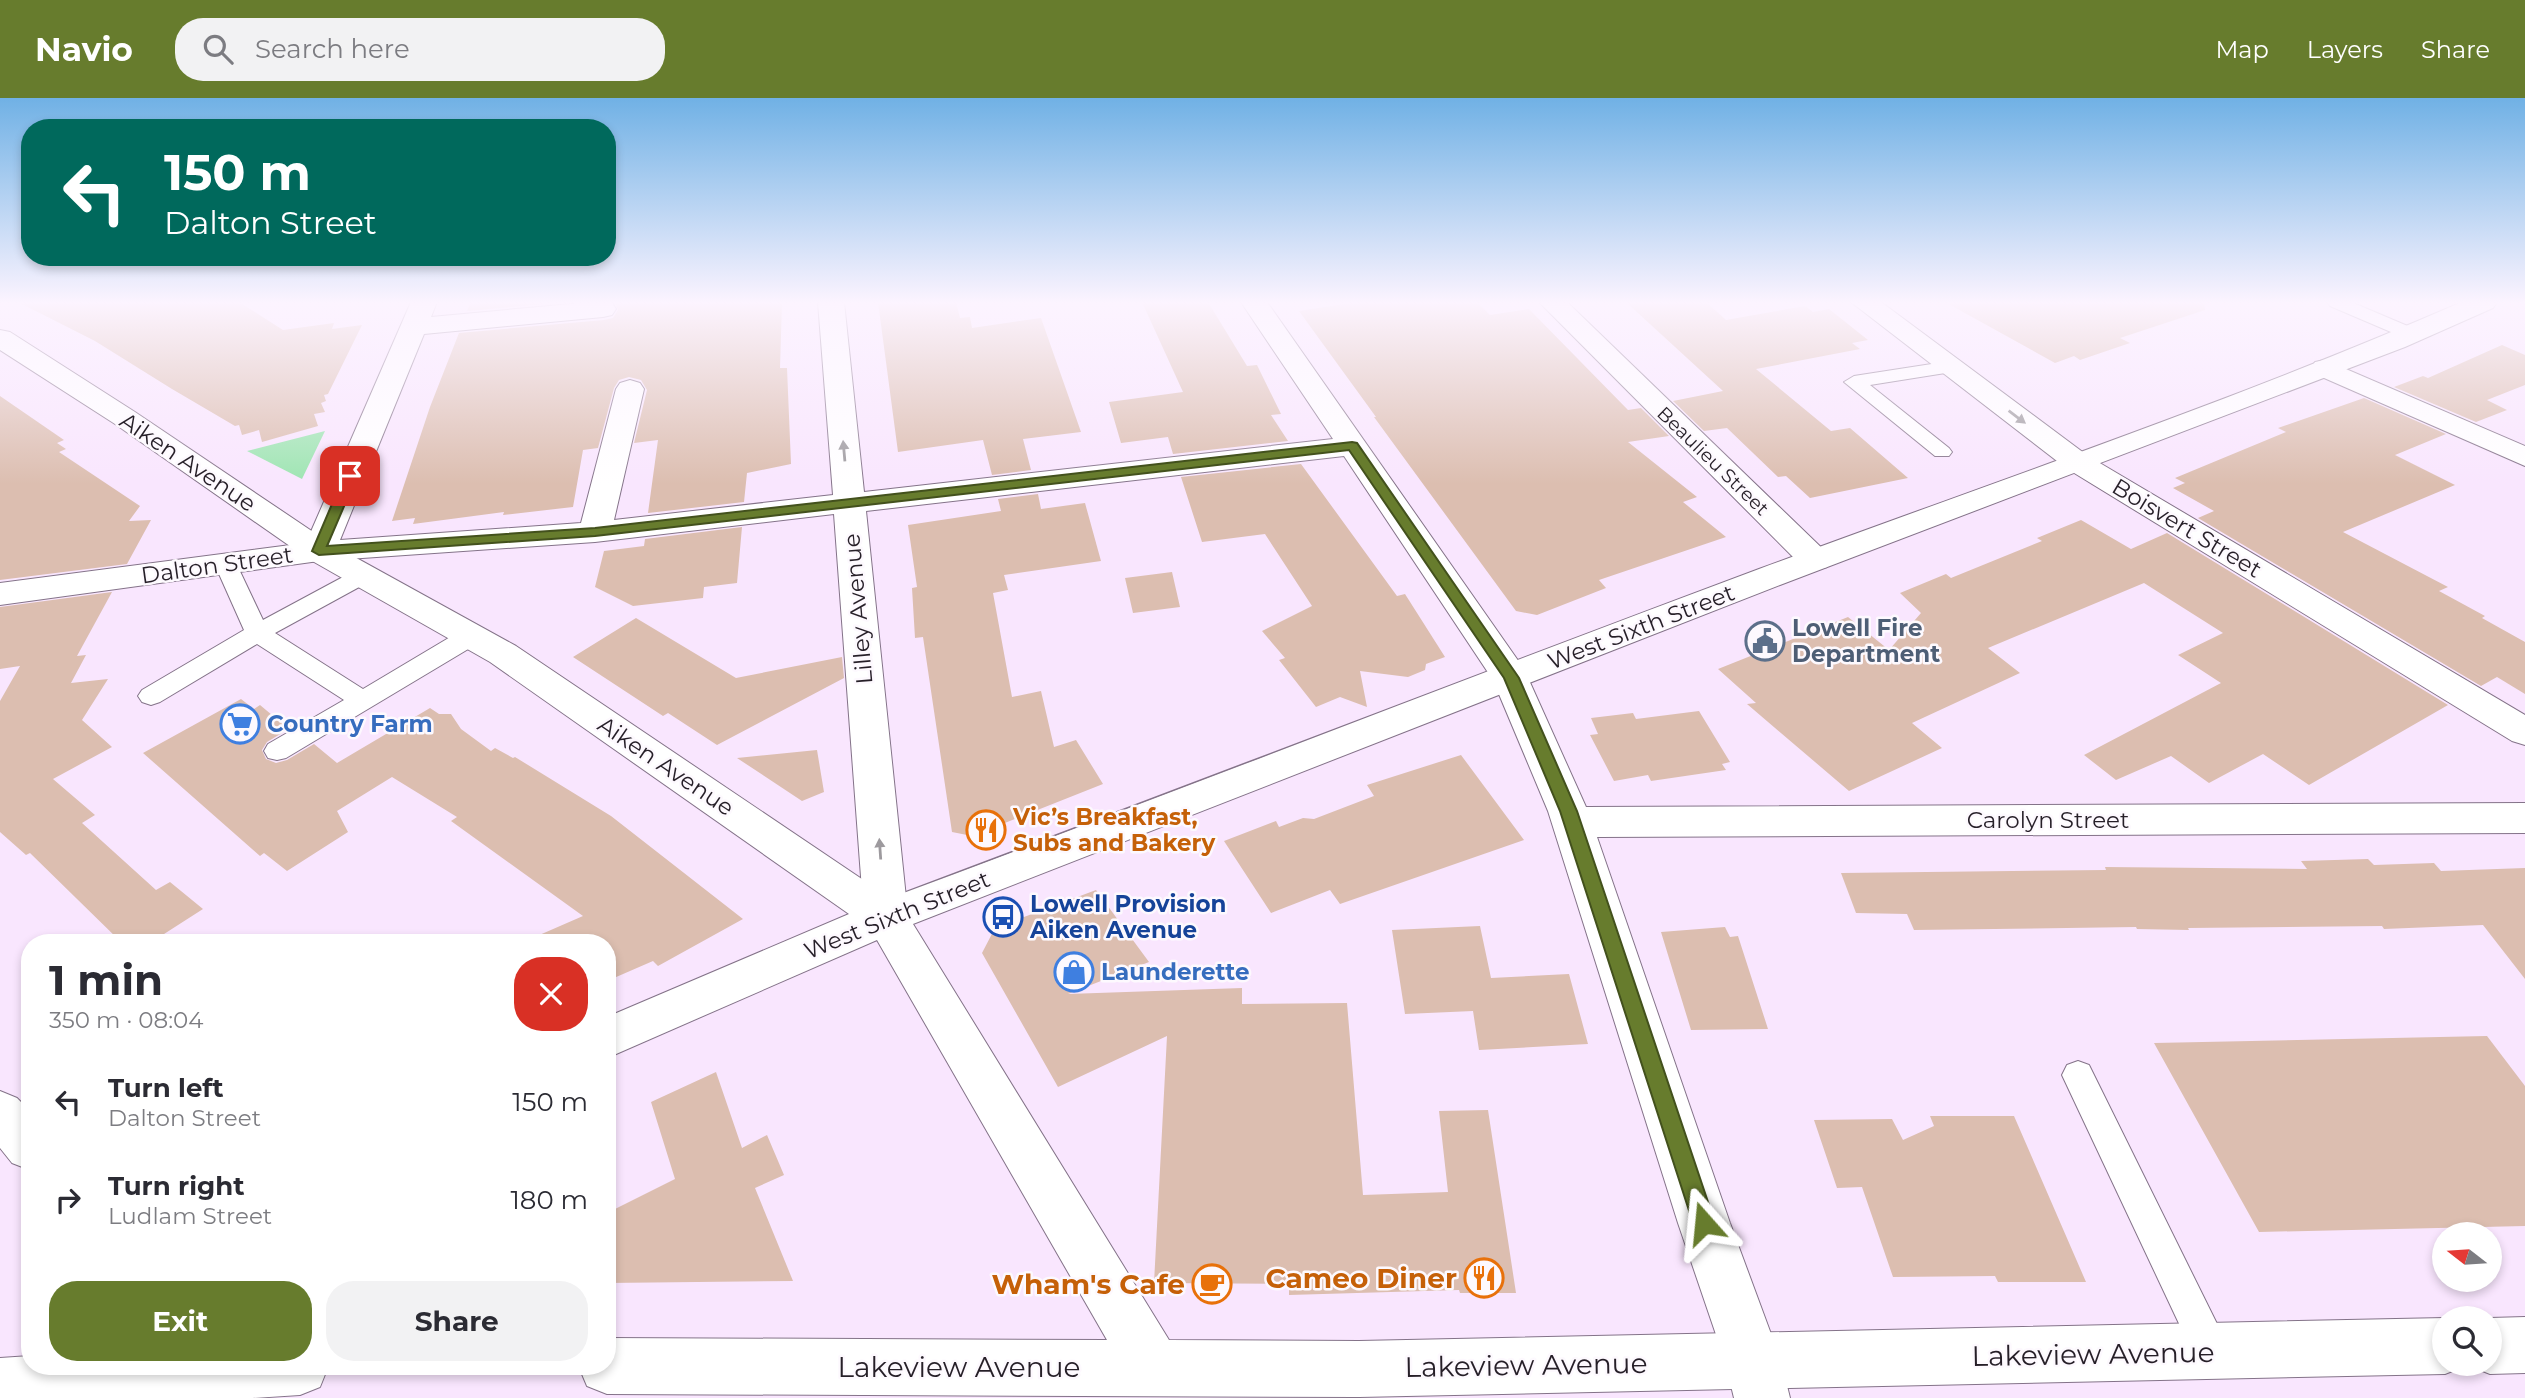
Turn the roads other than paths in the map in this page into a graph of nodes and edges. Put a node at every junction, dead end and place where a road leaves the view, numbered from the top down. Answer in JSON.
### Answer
{"nodes":[{"id":1,"x":39,"y":363,"type":"edge"},
{"id":2,"x":399,"y":363,"type":"edge"},
{"id":3,"x":836,"y":363,"type":"edge"},
{"id":4,"x":1295,"y":363,"type":"edge"},
{"id":5,"x":1614,"y":363,"type":"edge"},
{"id":6,"x":1945,"y":363,"type":"edge"},
{"id":7,"x":2338,"y":363,"type":"edge"},
{"id":8,"x":1951,"y":367,"type":"junction"},
{"id":9,"x":2325,"y":368,"type":"junction"},
{"id":10,"x":630,"y":389,"type":"dead end"},
{"id":11,"x":1352,"y":446,"type":"junction"},
{"id":12,"x":1942,"y":452,"type":"dead end"},
{"id":13,"x":2525,"y":457,"type":"edge"},
{"id":14,"x":2077,"y":462,"type":"junction"},
{"id":15,"x":848,"y":503,"type":"junction"},
{"id":16,"x":595,"y":532,"type":"junction"},
{"id":17,"x":319,"y":551,"type":"junction"},
{"id":18,"x":1815,"y":561,"type":"junction"},
{"id":19,"x":226,"y":565,"type":"junction"},
{"id":20,"x":363,"y":575,"type":"junction"},
{"id":21,"x":0,"y":594,"type":"edge"},
{"id":22,"x":257,"y":633,"type":"junction"},
{"id":23,"x":471,"y":636,"type":"junction"},
{"id":24,"x":1511,"y":678,"type":"junction"},
{"id":25,"x":150,"y":696,"type":"dead end"},
{"id":26,"x":362,"y":701,"type":"junction"},
{"id":27,"x":2525,"y":732,"type":"edge"},
{"id":28,"x":277,"y":751,"type":"dead end"},
{"id":29,"x":2525,"y":818,"type":"edge"},
{"id":30,"x":1572,"y":822,"type":"junction"},
{"id":31,"x":886,"y":917,"type":"junction"},
{"id":32,"x":616,"y":1034,"type":"edge"},
{"id":33,"x":2078,"y":1075,"type":"dead end"},
{"id":34,"x":0,"y":1113,"type":"edge"},
{"id":35,"x":21,"y":1137,"type":"edge"},
{"id":36,"x":2525,"y":1345,"type":"edge"},
{"id":37,"x":2432,"y":1346,"type":"edge"},
{"id":38,"x":2502,"y":1346,"type":"edge"},
{"id":39,"x":2211,"y":1351,"type":"junction"},
{"id":40,"x":616,"y":1366,"type":"edge"},
{"id":41,"x":141,"y":1375,"type":"edge"},
{"id":42,"x":101,"y":1377,"type":"edge"},
{"id":43,"x":1758,"y":1380,"type":"edge"},
{"id":44,"x":1527,"y":1382,"type":"edge"},
{"id":45,"x":1160,"y":1383,"type":"edge"},
{"id":46,"x":0,"y":1386,"type":"edge"}],
"edges":[{"from":1,"to":17,"type":"street","name":"Aiken Avenue"},
{"from":2,"to":17,"type":"street"},
{"from":15,"to":3,"type":"street","name":"Lilley Avenue","one_way":true},
{"from":4,"to":11,"type":"street"},
{"from":5,"to":18,"type":"street","name":"Beaulieu Street"},
{"from":6,"to":8,"type":"street","name":"Boisvert Street"},
{"from":7,"to":9,"type":"street","name":"West Sixth Street"},
{"from":8,"to":12,"type":"lane"},
{"from":8,"to":14,"type":"street","name":"Boisvert Street","one_way":true},
{"from":9,"to":13,"type":"street"},
{"from":9,"to":14,"type":"street","name":"West Sixth Street"},
{"from":10,"to":16,"type":"street"},
{"from":11,"to":15,"type":"street","name":"Dalton Street"},
{"from":11,"to":24,"type":"street"},
{"from":14,"to":18,"type":"street","name":"West Sixth Street"},
{"from":14,"to":27,"type":"street","name":"Boisvert Street"},
{"from":15,"to":16,"type":"street","name":"Dalton Street"},
{"from":31,"to":15,"type":"street","name":"Lilley Avenue","one_way":true},
{"from":16,"to":17,"type":"street","name":"Dalton Street"},
{"from":17,"to":19,"type":"street","name":"Dalton Street"},
{"from":17,"to":20,"type":"street","name":"Aiken Avenue"},
{"from":18,"to":24,"type":"street","name":"West Sixth Street"},
{"from":19,"to":21,"type":"street","name":"Dalton Street"},
{"from":19,"to":22,"type":"lane"},
{"from":20,"to":22,"type":"lane"},
{"from":20,"to":23,"type":"street","name":"Aiken Avenue"},
{"from":22,"to":25,"type":"lane"},
{"from":22,"to":26,"type":"lane"},
{"from":23,"to":26,"type":"lane"},
{"from":23,"to":31,"type":"street","name":"Aiken Avenue"},
{"from":24,"to":30,"type":"street"},
{"from":24,"to":31,"type":"street","name":"West Sixth Street"},
{"from":26,"to":28,"type":"lane"},
{"from":29,"to":30,"type":"street","name":"Carolyn Street"},
{"from":30,"to":43,"type":"street"},
{"from":31,"to":32,"type":"street","name":"West Sixth Street"},
{"from":31,"to":45,"type":"street","name":"Aiken Avenue"},
{"from":33,"to":39,"type":"lane"},
{"from":34,"to":35,"type":"street"},
{"from":36,"to":38,"type":"street"},
{"from":37,"to":39,"type":"street","name":"Lakeview Avenue"},
{"from":39,"to":43,"type":"street","name":"Lakeview Avenue"},
{"from":40,"to":45,"type":"street","name":"Lakeview Avenue"},
{"from":41,"to":42,"type":"street"},
{"from":42,"to":46,"type":"street"},
{"from":43,"to":44,"type":"street","name":"Lakeview Avenue"},
{"from":44,"to":45,"type":"street","name":"Lakeview Avenue"}]}
